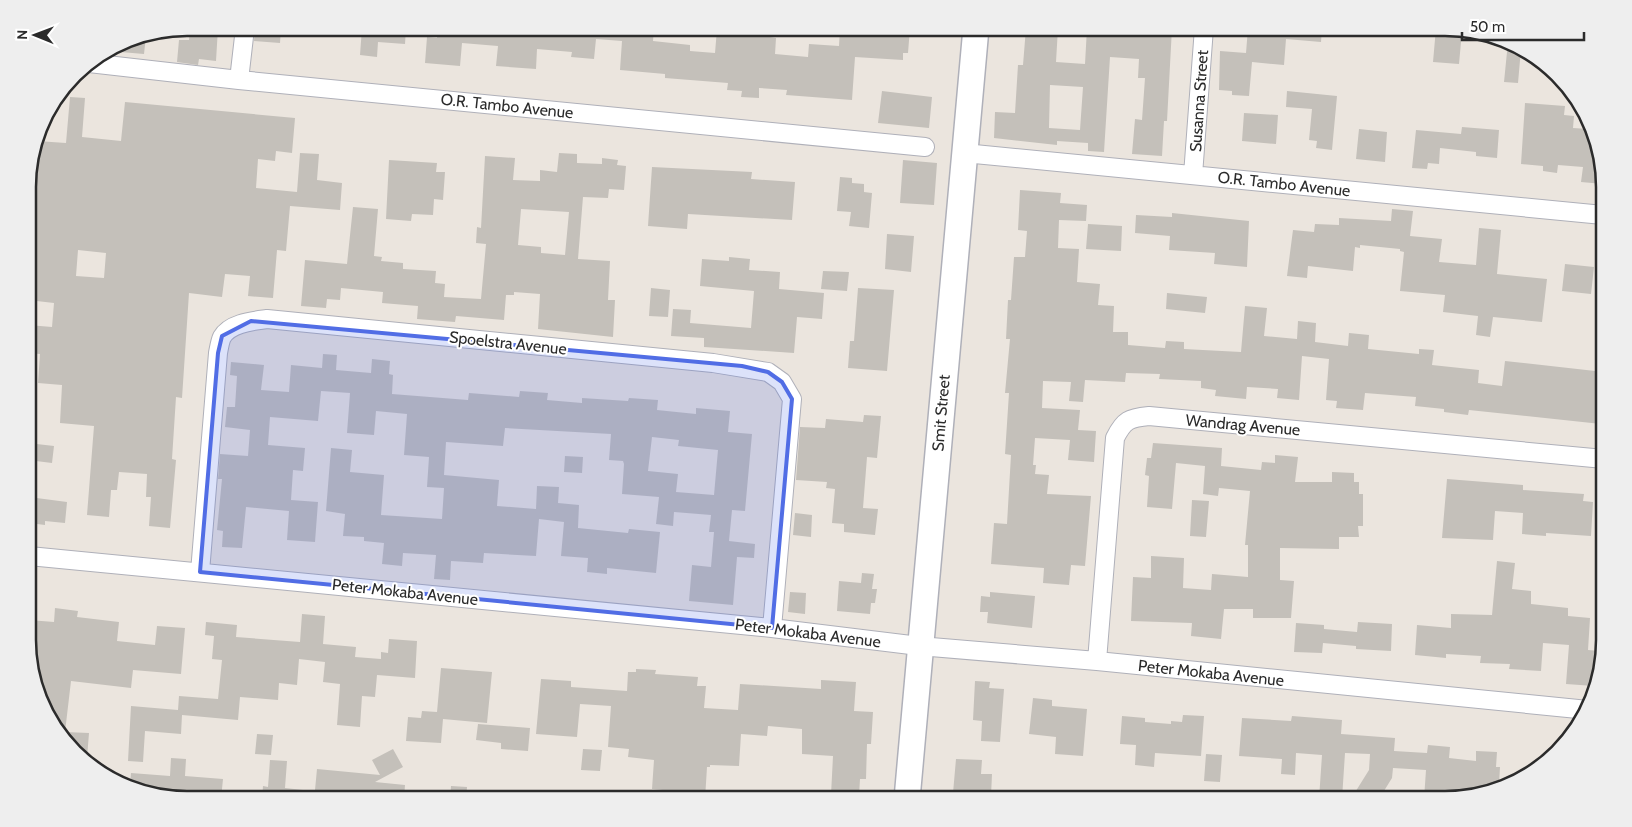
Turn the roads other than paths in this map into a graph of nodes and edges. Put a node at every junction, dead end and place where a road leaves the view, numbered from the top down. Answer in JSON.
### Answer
{"nodes":[{"id":1,"x":975,"y":36,"type":"edge"},
{"id":2,"x":1203,"y":36,"type":"edge"},
{"id":3,"x":244,"y":37,"type":"edge"},
{"id":4,"x":100,"y":64,"type":"edge"},
{"id":5,"x":240,"y":80,"type":"junction"},
{"id":6,"x":925,"y":147,"type":"dead end"},
{"id":7,"x":964,"y":153,"type":"junction"},
{"id":8,"x":1193,"y":175,"type":"junction"},
{"id":9,"x":1596,"y":214,"type":"edge"},
{"id":10,"x":1596,"y":458,"type":"edge"},
{"id":11,"x":36,"y":557,"type":"edge"},
{"id":12,"x":200,"y":572,"type":"junction"},
{"id":13,"x":772,"y":628,"type":"junction"},
{"id":14,"x":919,"y":646,"type":"junction"},
{"id":15,"x":1097,"y":661,"type":"junction"},
{"id":16,"x":1579,"y":709,"type":"edge"},
{"id":17,"x":908,"y":790,"type":"edge"}],
"edges":[{"from":1,"to":7,"type":"street","name":"Smit Street"},
{"from":2,"to":8,"type":"street","name":"Susanna Street"},
{"from":3,"to":5,"type":"street"},
{"from":4,"to":5,"type":"street","name":"O.R. Tambo Avenue"},
{"from":5,"to":6,"type":"street","name":"O.R. Tambo Avenue"},
{"from":7,"to":8,"type":"street","name":"O.R. Tambo Avenue"},
{"from":7,"to":14,"type":"street","name":"Smit Street"},
{"from":8,"to":9,"type":"street","name":"O.R. Tambo Avenue"},
{"from":10,"to":15,"type":"street","name":"Wandrag Avenue"},
{"from":11,"to":12,"type":"street","name":"Peter Mokaba Avenue"},
{"from":12,"to":13,"type":"street","name":"Peter Mokaba Avenue"},
{"from":12,"to":13,"type":"street","name":"Spoelstra Avenue"},
{"from":13,"to":14,"type":"street","name":"Peter Mokaba Avenue"},
{"from":14,"to":15,"type":"street","name":"Peter Mokaba Avenue"},
{"from":14,"to":17,"type":"street","name":"Smit Street"},
{"from":15,"to":16,"type":"street","name":"Peter Mokaba Avenue"}]}
